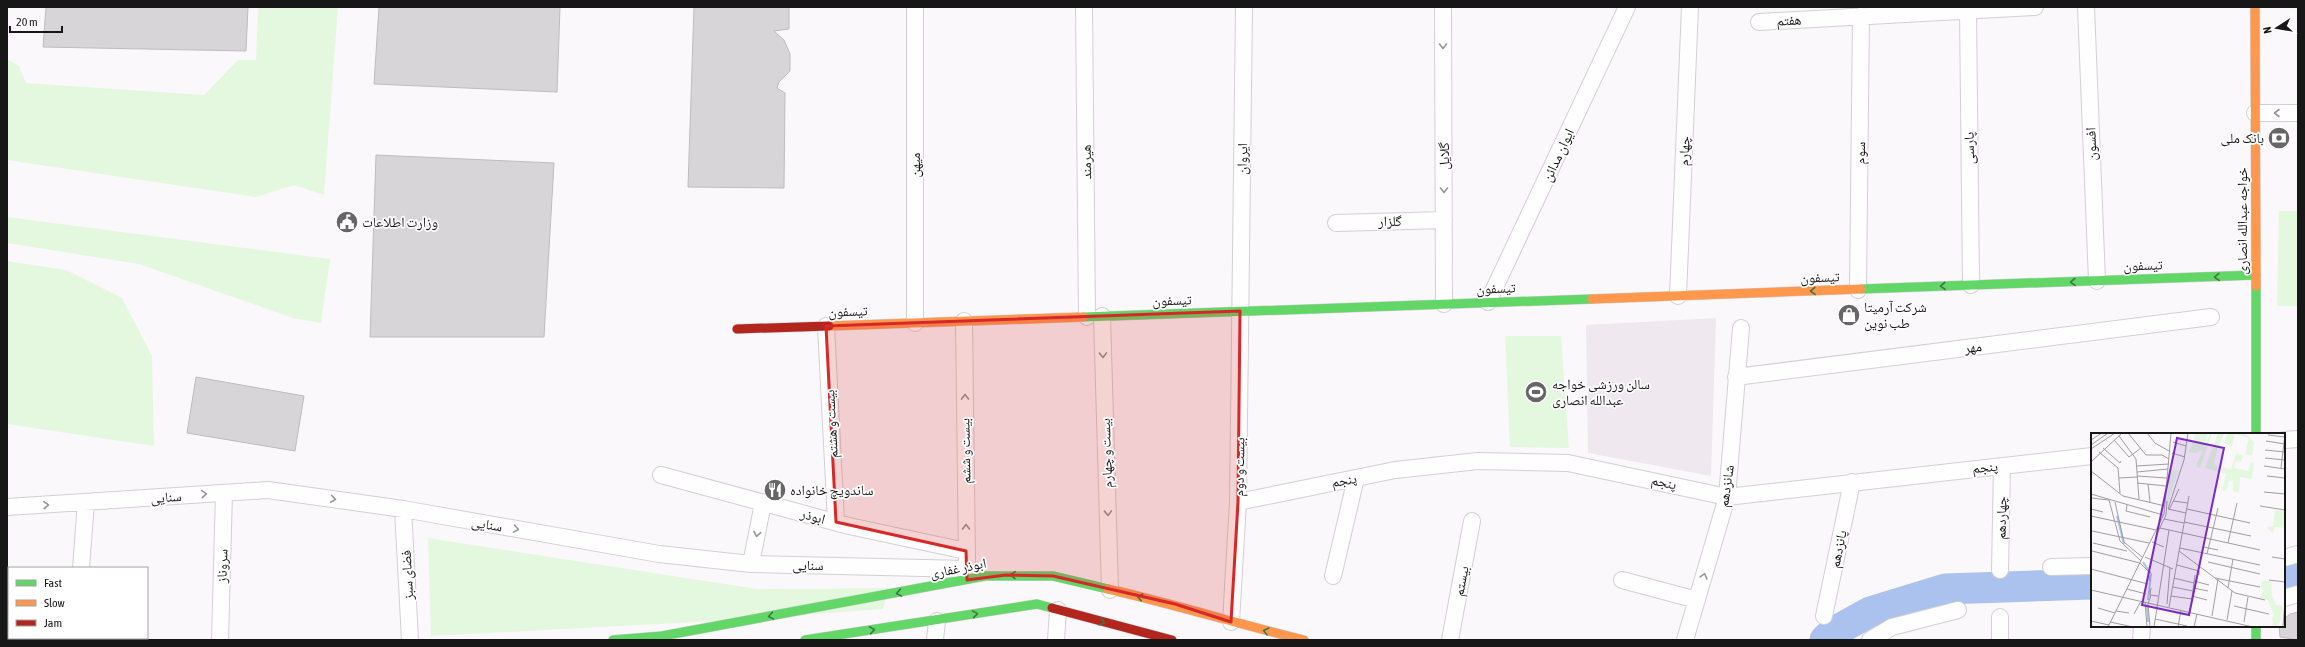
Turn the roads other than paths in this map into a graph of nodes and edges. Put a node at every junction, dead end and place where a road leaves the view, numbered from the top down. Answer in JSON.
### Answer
{"nodes":[{"id":1,"x":915,"y":7,"type":"edge"},
{"id":2,"x":1084,"y":7,"type":"edge"},
{"id":3,"x":1244,"y":7,"type":"edge"},
{"id":4,"x":1443,"y":7,"type":"edge"},
{"id":5,"x":1627,"y":7,"type":"edge"},
{"id":6,"x":1690,"y":7,"type":"edge"},
{"id":7,"x":2035,"y":7,"type":"edge"},
{"id":8,"x":2086,"y":7,"type":"edge"},
{"id":9,"x":2255,"y":7,"type":"edge"},
{"id":10,"x":1934,"y":10,"type":"edge"},
{"id":11,"x":1968,"y":11,"type":"junction"},
{"id":12,"x":1840,"y":12,"type":"edge"},
{"id":13,"x":1861,"y":16,"type":"junction"},
{"id":14,"x":1759,"y":22,"type":"dead end"},
{"id":15,"x":2255,"y":112,"type":"junction"},
{"id":16,"x":2298,"y":113,"type":"edge"},
{"id":17,"x":1444,"y":220,"type":"junction"},
{"id":18,"x":1336,"y":223,"type":"dead end"},
{"id":19,"x":2256,"y":275,"type":"junction"},
{"id":20,"x":2097,"y":281,"type":"junction"},
{"id":21,"x":1971,"y":285,"type":"junction"},
{"id":22,"x":1858,"y":290,"type":"junction"},
{"id":23,"x":1678,"y":296,"type":"junction"},
{"id":24,"x":1488,"y":302,"type":"junction"},
{"id":25,"x":1444,"y":304,"type":"junction"},
{"id":26,"x":1240,"y":311,"type":"junction"},
{"id":27,"x":1094,"y":316,"type":"junction"},
{"id":28,"x":2211,"y":317,"type":"dead end"},
{"id":29,"x":964,"y":321,"type":"junction"},
{"id":30,"x":914,"y":323,"type":"junction"},
{"id":31,"x":826,"y":326,"type":"junction"},
{"id":32,"x":1741,"y":328,"type":"dead end"},
{"id":33,"x":737,"y":329,"type":"dead end"},
{"id":34,"x":1736,"y":377,"type":"junction"},
{"id":35,"x":2256,"y":433,"type":"edge"},
{"id":36,"x":2298,"y":439,"type":"edge"},
{"id":37,"x":2285,"y":440,"type":"edge"},
{"id":38,"x":2091,"y":456,"type":"edge"},
{"id":39,"x":2002,"y":466,"type":"junction"},
{"id":40,"x":661,"y":475,"type":"dead end"},
{"id":41,"x":1356,"y":478,"type":"junction"},
{"id":42,"x":1852,"y":482,"type":"junction"},
{"id":43,"x":224,"y":493,"type":"junction"},
{"id":44,"x":1727,"y":497,"type":"junction"},
{"id":45,"x":86,"y":502,"type":"junction"},
{"id":46,"x":1238,"y":502,"type":"junction"},
{"id":47,"x":763,"y":503,"type":"junction"},
{"id":48,"x":7,"y":507,"type":"edge"},
{"id":49,"x":403,"y":509,"type":"junction"},
{"id":50,"x":836,"y":522,"type":"junction"},
{"id":51,"x":1472,"y":522,"type":"dead end"},
{"id":52,"x":966,"y":551,"type":"junction"},
{"id":53,"x":2298,"y":554,"type":"edge"},
{"id":54,"x":2285,"y":558,"type":"edge"},
{"id":55,"x":751,"y":564,"type":"junction"},
{"id":56,"x":2091,"y":566,"type":"edge"},
{"id":57,"x":80,"y":567,"type":"edge"},
{"id":58,"x":2051,"y":567,"type":"dead end"},
{"id":59,"x":2000,"y":570,"type":"dead end"},
{"id":60,"x":967,"y":575,"type":"junction"},
{"id":61,"x":1333,"y":576,"type":"dead end"},
{"id":62,"x":1622,"y":580,"type":"dead end"},
{"id":63,"x":1110,"y":590,"type":"junction"},
{"id":64,"x":2298,"y":594,"type":"edge"},
{"id":65,"x":2285,"y":598,"type":"edge"},
{"id":66,"x":1697,"y":600,"type":"junction"},
{"id":67,"x":1058,"y":610,"type":"junction"},
{"id":68,"x":1958,"y":610,"type":"dead end"},
{"id":69,"x":937,"y":614,"type":"junction"},
{"id":70,"x":1824,"y":616,"type":"dead end"},
{"id":71,"x":2000,"y":617,"type":"dead end"},
{"id":72,"x":1232,"y":622,"type":"junction"},
{"id":73,"x":2142,"y":627,"type":"edge"},
{"id":74,"x":2256,"y":627,"type":"edge"},
{"id":75,"x":220,"y":640,"type":"edge"},
{"id":76,"x":410,"y":640,"type":"edge"},
{"id":77,"x":613,"y":640,"type":"edge"},
{"id":78,"x":805,"y":640,"type":"edge"},
{"id":79,"x":935,"y":640,"type":"edge"},
{"id":80,"x":1056,"y":640,"type":"edge"},
{"id":81,"x":1172,"y":640,"type":"edge"},
{"id":82,"x":1304,"y":640,"type":"edge"},
{"id":83,"x":1450,"y":640,"type":"edge"},
{"id":84,"x":1685,"y":640,"type":"edge"},
{"id":85,"x":1870,"y":640,"type":"edge"},
{"id":86,"x":2000,"y":640,"type":"edge"},
{"id":87,"x":2141,"y":640,"type":"edge"},
{"id":88,"x":2256,"y":640,"type":"edge"}],
"edges":[{"from":1,"to":30,"type":"street","name":"میهن"},
{"from":2,"to":27,"type":"street","name":"هیرمند"},
{"from":3,"to":26,"type":"street","name":"ایروان"},
{"from":4,"to":17,"type":"street","name":"گلایل","one_way":true},
{"from":5,"to":24,"type":"street","name":"ایوان مدائن"},
{"from":6,"to":23,"type":"street","name":"چهارم"},
{"from":7,"to":11,"type":"street","name":"هفتم"},
{"from":8,"to":20,"type":"street","name":"افسون"},
{"from":9,"to":15,"type":"main road","name":"خواجه عبدالله انصاری"},
{"from":10,"to":11,"type":"street","name":"هفتم"},
{"from":10,"to":13,"type":"street","name":"هفتم"},
{"from":11,"to":21,"type":"street","name":"پارسی"},
{"from":12,"to":13,"type":"street","name":"هفتم"},
{"from":12,"to":14,"type":"street","name":"هفتم"},
{"from":13,"to":22,"type":"street","name":"سوم"},
{"from":16,"to":15,"type":"street","one_way":true},
{"from":15,"to":19,"type":"main road","name":"خواجه عبدالله انصاری"},
{"from":17,"to":18,"type":"street","name":"گلزار"},
{"from":17,"to":25,"type":"street","name":"گلایل"},
{"from":19,"to":20,"type":"main road","name":"تیسفون","one_way":true},
{"from":19,"to":35,"type":"main road","name":"خواجه عبدالله انصاری"},
{"from":20,"to":21,"type":"main road","name":"تیسفون","one_way":true},
{"from":21,"to":22,"type":"main road","name":"تیسفون","one_way":true},
{"from":22,"to":23,"type":"main road","name":"تیسفون","one_way":true},
{"from":23,"to":24,"type":"main road","name":"تیسفون"},
{"from":24,"to":25,"type":"main road","name":"تیسفون"},
{"from":25,"to":26,"type":"main road","name":"تیسفون"},
{"from":26,"to":27,"type":"main road","name":"تیسفون"},
{"from":26,"to":46,"type":"street","name":"بیست و دوم"},
{"from":27,"to":29,"type":"main road","name":"تیسفون"},
{"from":27,"to":63,"type":"street","name":"بیست و چهارم","one_way":true},
{"from":28,"to":34,"type":"street","name":"مهر"},
{"from":29,"to":30,"type":"main road","name":"تیسفون"},
{"from":52,"to":29,"type":"street","name":"بیست و ششم","one_way":true},
{"from":30,"to":31,"type":"main road","name":"تیسفون"},
{"from":31,"to":33,"type":"main road","name":"تیسفون"},
{"from":31,"to":50,"type":"street","name":"بیست و هشتم"},
{"from":32,"to":34,"type":"street","name":"شانزدهم"},
{"from":34,"to":44,"type":"street","name":"شانزدهم"},
{"from":36,"to":37,"type":"street"},
{"from":38,"to":39,"type":"street","name":"پنجم"},
{"from":39,"to":42,"type":"street","name":"پنجم"},
{"from":39,"to":59,"type":"street","name":"چهاردهم"},
{"from":40,"to":47,"type":"street","name":"ابوذر"},
{"from":41,"to":44,"type":"street","name":"پنجم"},
{"from":41,"to":46,"type":"street","name":"پنجم"},
{"from":41,"to":61,"type":"street"},
{"from":42,"to":44,"type":"street","name":"پنجم"},
{"from":42,"to":70,"type":"street","name":"پانزدهم"},
{"from":45,"to":43,"type":"street","name":"سنایی","one_way":true},
{"from":43,"to":49,"type":"street","name":"سنایی","one_way":true},
{"from":43,"to":75,"type":"street","name":"سروناز"},
{"from":66,"to":44,"type":"street","name":"شانزدهم","one_way":true},
{"from":48,"to":45,"type":"street","name":"سنایی","one_way":true},
{"from":45,"to":57,"type":"street"},
{"from":46,"to":72,"type":"street","name":"بیست و دوم"},
{"from":47,"to":50,"type":"street","name":"ابوذر"},
{"from":47,"to":55,"type":"street","one_way":true},
{"from":49,"to":55,"type":"street","name":"سنایی","one_way":true},
{"from":49,"to":76,"type":"street","name":"فضای سبز"},
{"from":50,"to":52,"type":"street","name":"ابوذر"},
{"from":51,"to":83,"type":"street","name":"بیستم"},
{"from":52,"to":60,"type":"street","name":"بیست و ششم"},
{"from":53,"to":54,"type":"street"},
{"from":55,"to":60,"type":"street","name":"سنایی"},
{"from":56,"to":58,"type":"street"},
{"from":63,"to":60,"type":"main road","name":"ابوذر غفاری","one_way":true},
{"from":60,"to":77,"type":"main road","name":"ابوذر غفاری","one_way":true},
{"from":62,"to":66,"type":"street"},
{"from":72,"to":63,"type":"main road","name":"ابوذر غفاری","one_way":true},
{"from":64,"to":65,"type":"street"},
{"from":66,"to":84,"type":"street","name":"شانزدهم"},
{"from":69,"to":67,"type":"main road","one_way":true},
{"from":67,"to":80,"type":"street"},
{"from":67,"to":81,"type":"main road","one_way":true},
{"from":68,"to":85,"type":"street"},
{"from":78,"to":69,"type":"main road","one_way":true},
{"from":69,"to":79,"type":"street"},
{"from":71,"to":86,"type":"street"},
{"from":82,"to":72,"type":"main road","name":"ابوذر غفاری","one_way":true},
{"from":73,"to":87,"type":"street"},
{"from":74,"to":88,"type":"main road"}]}
